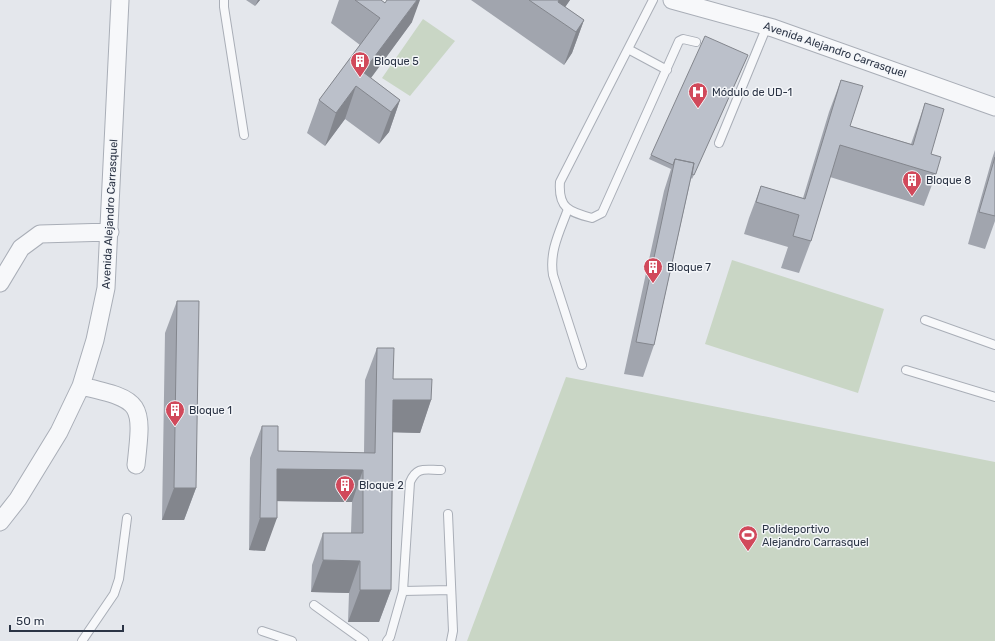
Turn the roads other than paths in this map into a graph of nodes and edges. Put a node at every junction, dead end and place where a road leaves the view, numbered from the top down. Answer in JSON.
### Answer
{"nodes":[{"id":1,"x":120,"y":0,"type":"edge"},
{"id":2,"x":224,"y":0,"type":"edge"},
{"id":3,"x":654,"y":0,"type":"edge"},
{"id":4,"x":672,"y":0,"type":"edge"},
{"id":5,"x":694,"y":3,"type":"edge"},
{"id":6,"x":767,"y":26,"type":"junction"},
{"id":7,"x":696,"y":42,"type":"dead end"},
{"id":8,"x":628,"y":50,"type":"junction"},
{"id":9,"x":667,"y":70,"type":"junction"},
{"id":10,"x":995,"y":106,"type":"edge"},
{"id":11,"x":244,"y":135,"type":"dead end"},
{"id":12,"x":719,"y":143,"type":"dead end"},
{"id":13,"x":568,"y":209,"type":"junction"},
{"id":14,"x":110,"y":232,"type":"junction"},
{"id":15,"x":0,"y":283,"type":"edge"},
{"id":16,"x":925,"y":320,"type":"dead end"},
{"id":17,"x":995,"y":345,"type":"edge"},
{"id":18,"x":582,"y":365,"type":"dead end"},
{"id":19,"x":906,"y":370,"type":"dead end"},
{"id":20,"x":80,"y":386,"type":"junction"},
{"id":21,"x":995,"y":397,"type":"edge"},
{"id":22,"x":136,"y":465,"type":"dead end"},
{"id":23,"x":441,"y":470,"type":"dead end"},
{"id":24,"x":448,"y":514,"type":"dead end"},
{"id":25,"x":127,"y":518,"type":"dead end"},
{"id":26,"x":0,"y":522,"type":"edge"},
{"id":27,"x":451,"y":590,"type":"junction"},
{"id":28,"x":403,"y":591,"type":"junction"},
{"id":29,"x":314,"y":604,"type":"dead end"},
{"id":30,"x":262,"y":631,"type":"dead end"},
{"id":31,"x":82,"y":641,"type":"edge"},
{"id":32,"x":292,"y":641,"type":"edge"},
{"id":33,"x":364,"y":641,"type":"edge"},
{"id":34,"x":386,"y":641,"type":"edge"},
{"id":35,"x":452,"y":641,"type":"edge"}],
"edges":[{"from":1,"to":14,"type":"street","name":"Avenida Alejandro Carrasquel"},
{"from":2,"to":11,"type":"lane"},
{"from":3,"to":8,"type":"lane"},
{"from":4,"to":5,"type":"street","name":"Avenida Alejandro Carrasquel"},
{"from":5,"to":6,"type":"street","name":"Avenida Alejandro Carrasquel"},
{"from":6,"to":10,"type":"street","name":"Avenida Alejandro Carrasquel"},
{"from":6,"to":12,"type":"lane"},
{"from":7,"to":9,"type":"lane"},
{"from":8,"to":9,"type":"lane"},
{"from":8,"to":13,"type":"lane"},
{"from":9,"to":13,"type":"lane"},
{"from":13,"to":18,"type":"lane"},
{"from":14,"to":15,"type":"street"},
{"from":14,"to":20,"type":"street","name":"Avenida Alejandro Carrasquel"},
{"from":16,"to":17,"type":"lane"},
{"from":19,"to":21,"type":"lane"},
{"from":20,"to":22,"type":"street"},
{"from":20,"to":26,"type":"street","name":"Avenida Alejandro Carrasquel"},
{"from":23,"to":28,"type":"lane"},
{"from":24,"to":27,"type":"lane"},
{"from":25,"to":31,"type":"lane"},
{"from":27,"to":28,"type":"lane"},
{"from":27,"to":35,"type":"lane"},
{"from":28,"to":34,"type":"lane"},
{"from":29,"to":33,"type":"lane"},
{"from":30,"to":32,"type":"lane"}]}
